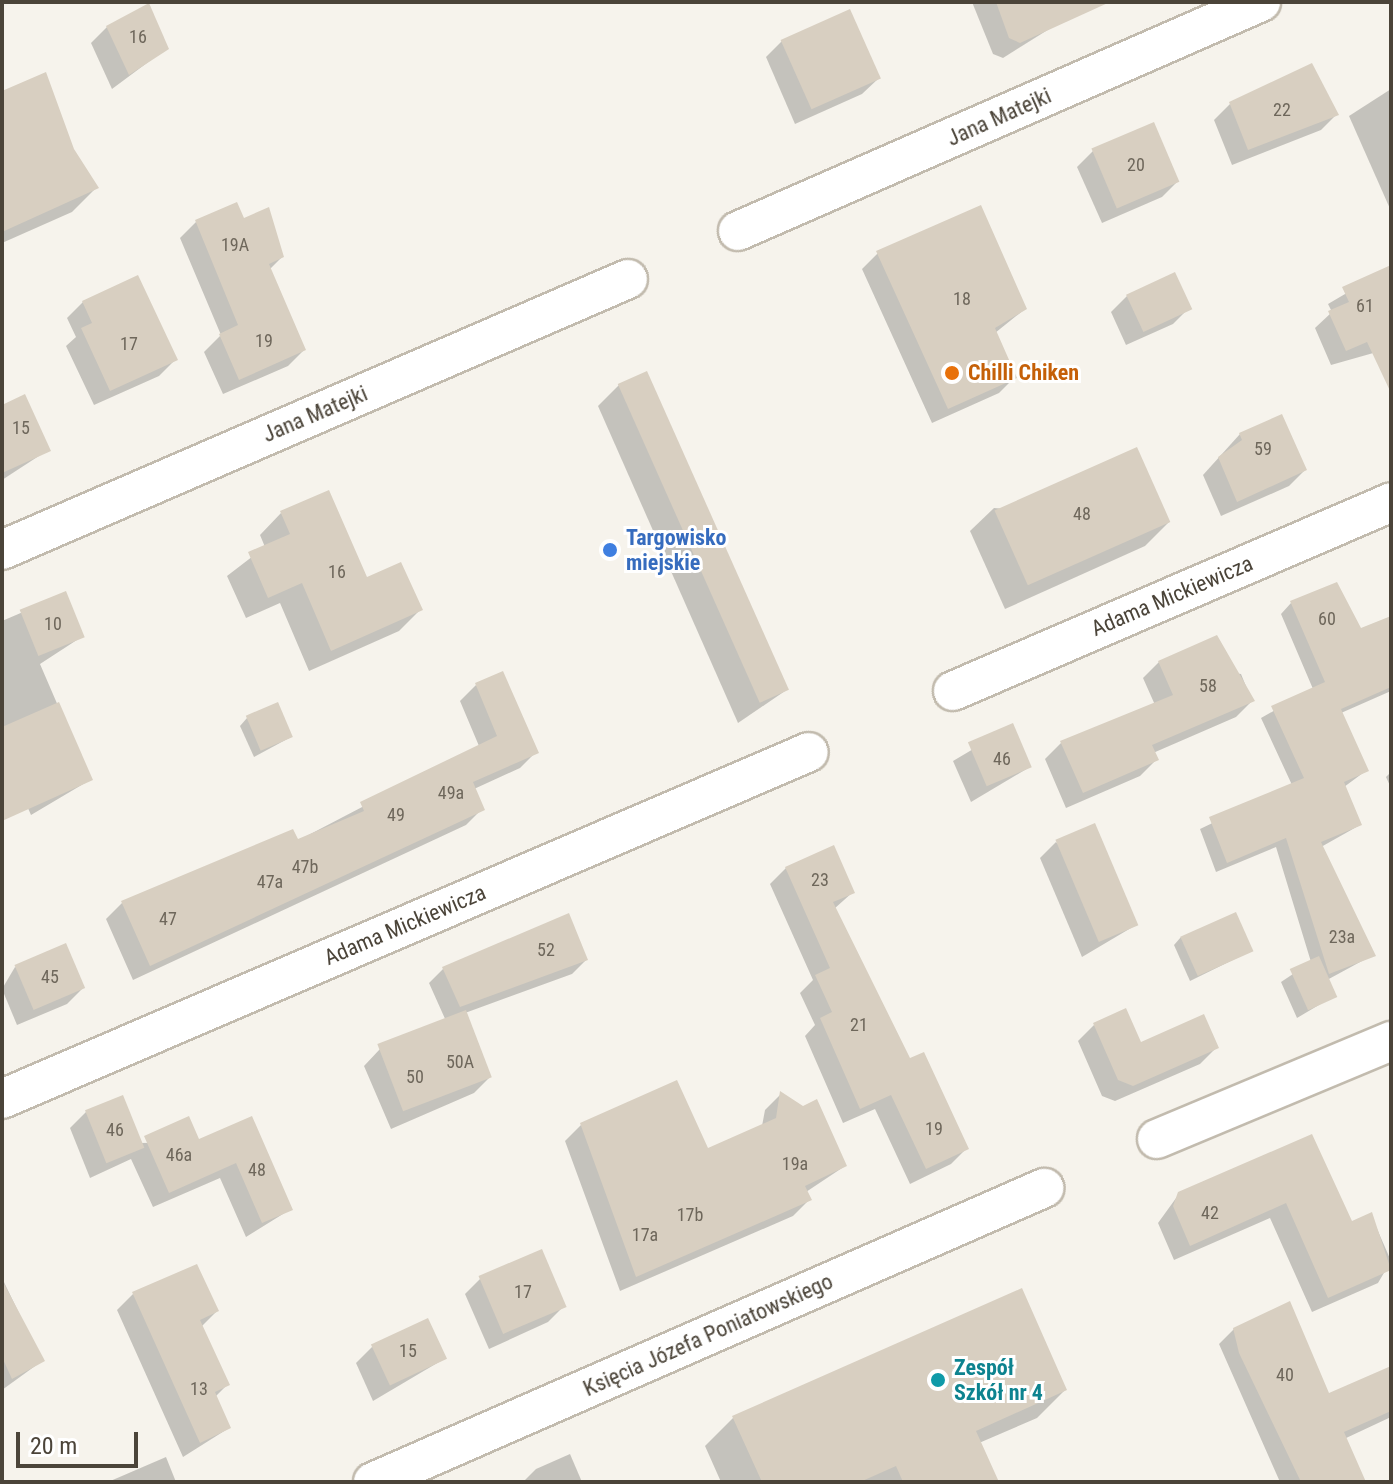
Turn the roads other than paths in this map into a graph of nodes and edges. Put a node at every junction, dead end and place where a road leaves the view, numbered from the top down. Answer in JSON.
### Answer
{"nodes":[{"id":1,"x":1261,"y":2,"type":"edge"},
{"id":2,"x":738,"y":231,"type":"dead end"},
{"id":3,"x":628,"y":279,"type":"dead end"},
{"id":4,"x":1391,"y":502,"type":"edge"},
{"id":5,"x":2,"y":550,"type":"edge"},
{"id":6,"x":953,"y":691,"type":"dead end"},
{"id":7,"x":809,"y":752,"type":"dead end"},
{"id":8,"x":1391,"y":1041,"type":"edge"},
{"id":9,"x":2,"y":1099,"type":"edge"},
{"id":10,"x":1157,"y":1139,"type":"dead end"},
{"id":11,"x":1044,"y":1188,"type":"dead end"},
{"id":12,"x":373,"y":1482,"type":"edge"}],
"edges":[{"from":1,"to":2,"type":"street","name":"Jana Matejki"},
{"from":3,"to":5,"type":"street","name":"Jana Matejki"},
{"from":4,"to":6,"type":"street","name":"Adama Mickiewicza"},
{"from":7,"to":9,"type":"street","name":"Adama Mickiewicza"},
{"from":8,"to":10,"type":"street"},
{"from":11,"to":12,"type":"street","name":"Księcia Józefa Poniatowskiego"}]}
